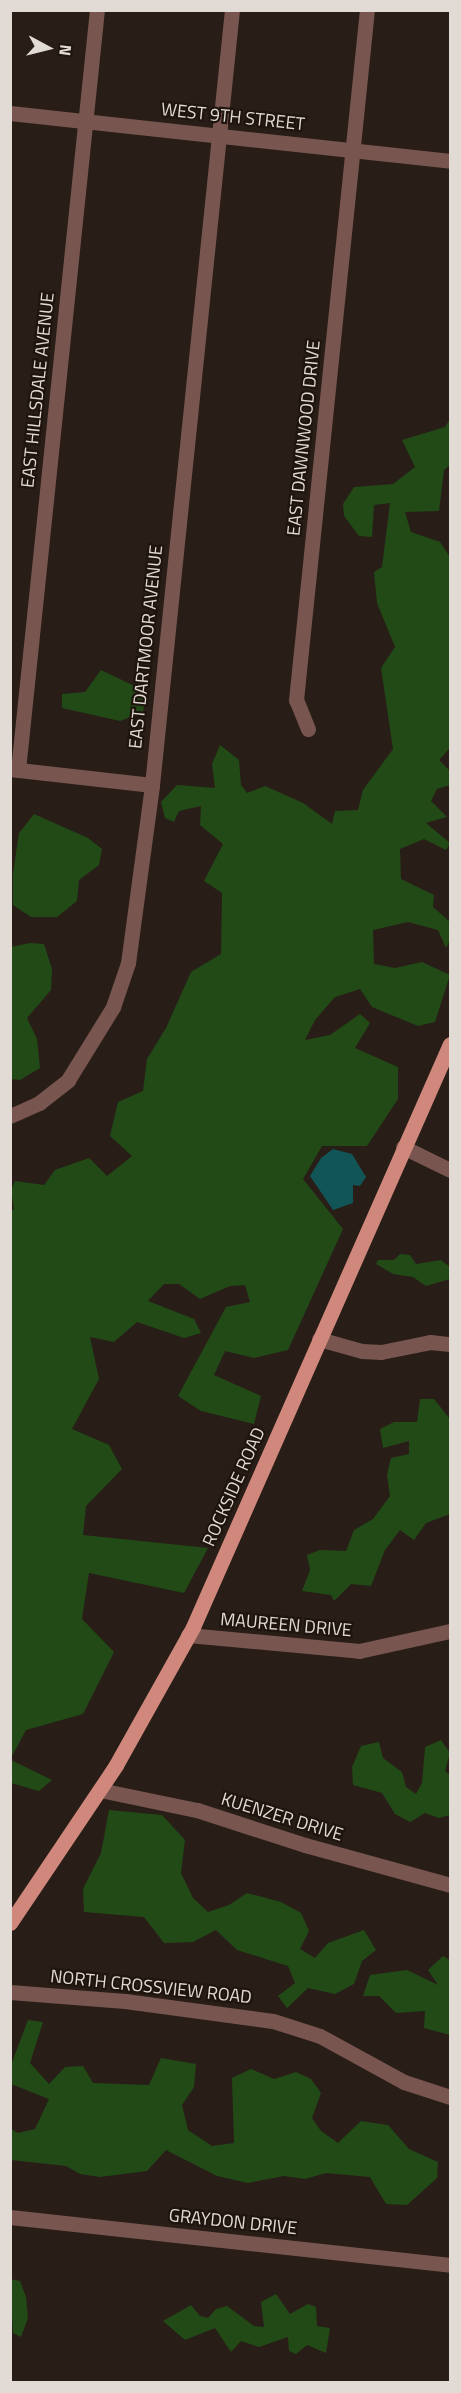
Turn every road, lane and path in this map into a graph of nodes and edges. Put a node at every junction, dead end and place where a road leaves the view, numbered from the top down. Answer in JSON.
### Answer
{"nodes":[{"id":1,"x":97,"y":10,"type":"edge"},
{"id":2,"x":232,"y":10,"type":"edge"},
{"id":3,"x":367,"y":10,"type":"edge"},
{"id":4,"x":10,"y":113,"type":"edge"},
{"id":5,"x":86,"y":121,"type":"junction"},
{"id":6,"x":219,"y":135,"type":"junction"},
{"id":7,"x":353,"y":149,"type":"junction"},
{"id":8,"x":450,"y":161,"type":"edge"},
{"id":9,"x":308,"y":729,"type":"dead end"},
{"id":10,"x":14,"y":770,"type":"edge"},
{"id":11,"x":152,"y":784,"type":"junction"},
{"id":12,"x":450,"y":1044,"type":"edge"},
{"id":13,"x":10,"y":1116,"type":"edge"},
{"id":14,"x":403,"y":1147,"type":"junction"},
{"id":15,"x":450,"y":1170,"type":"edge"},
{"id":16,"x":319,"y":1340,"type":"junction"},
{"id":17,"x":450,"y":1344,"type":"edge"},
{"id":18,"x":450,"y":1631,"type":"edge"},
{"id":19,"x":188,"y":1635,"type":"junction"},
{"id":20,"x":100,"y":1790,"type":"junction"},
{"id":21,"x":450,"y":1885,"type":"edge"},
{"id":22,"x":10,"y":1923,"type":"edge"},
{"id":23,"x":10,"y":1992,"type":"edge"},
{"id":24,"x":450,"y":2097,"type":"edge"},
{"id":25,"x":10,"y":2217,"type":"edge"},
{"id":26,"x":450,"y":2265,"type":"edge"}],
"edges":[{"from":1,"to":5,"type":"street","name":"EAST HILLSDALE AVENUE"},
{"from":2,"to":6,"type":"street","name":"EAST DARTMOOR AVENUE"},
{"from":3,"to":7,"type":"street","name":"EAST DAWNWOOD DRIVE"},
{"from":4,"to":5,"type":"street","name":"WEST 9TH STREET"},
{"from":5,"to":6,"type":"street","name":"WEST 9TH STREET"},
{"from":5,"to":10,"type":"street","name":"EAST HILLSDALE AVENUE"},
{"from":6,"to":7,"type":"street","name":"WEST 9TH STREET"},
{"from":6,"to":11,"type":"street","name":"EAST DARTMOOR AVENUE"},
{"from":7,"to":8,"type":"street","name":"WEST 9TH STREET"},
{"from":7,"to":9,"type":"street","name":"EAST DAWNWOOD DRIVE"},
{"from":10,"to":11,"type":"street"},
{"from":11,"to":13,"type":"street","name":"EAST DARTMOOR AVENUE"},
{"from":12,"to":14,"type":"main road","name":"ROCKSIDE ROAD"},
{"from":14,"to":15,"type":"street"},
{"from":14,"to":16,"type":"main road","name":"ROCKSIDE ROAD"},
{"from":16,"to":17,"type":"street"},
{"from":16,"to":19,"type":"main road","name":"ROCKSIDE ROAD"},
{"from":18,"to":19,"type":"street","name":"MAUREEN DRIVE"},
{"from":19,"to":20,"type":"main road","name":"ROCKSIDE ROAD"},
{"from":20,"to":21,"type":"street","name":"KUENZER DRIVE"},
{"from":20,"to":22,"type":"main road","name":"ROCKSIDE ROAD"},
{"from":23,"to":24,"type":"street","name":"NORTH CROSSVIEW ROAD"},
{"from":25,"to":26,"type":"street","name":"GRAYDON DRIVE"}]}
